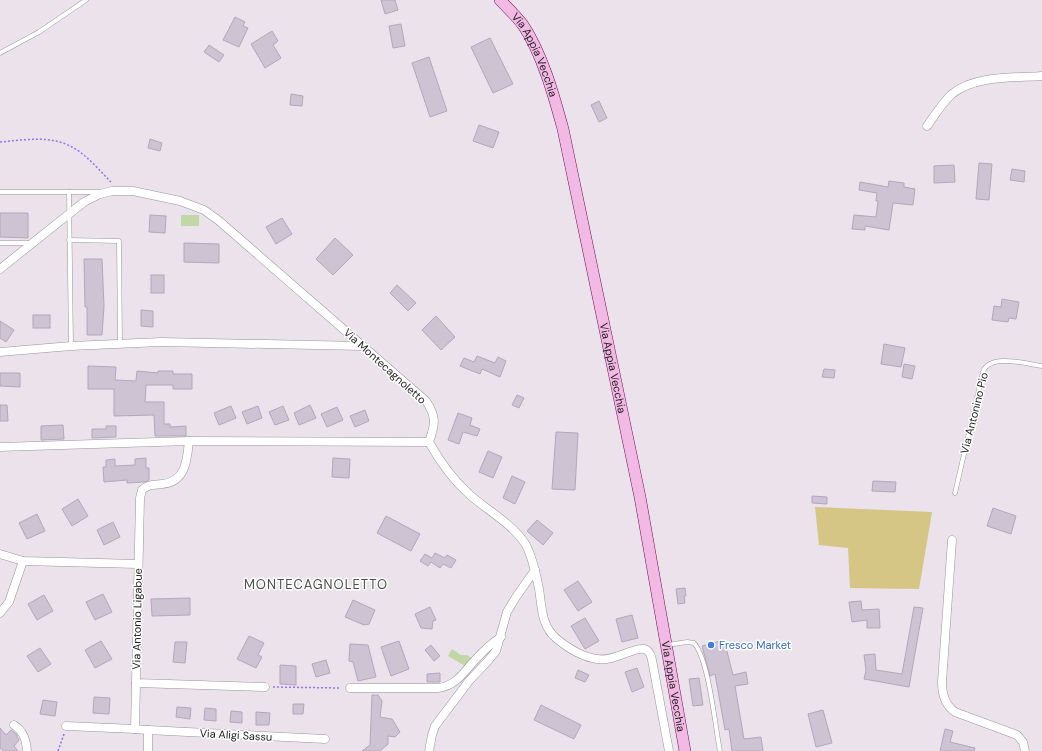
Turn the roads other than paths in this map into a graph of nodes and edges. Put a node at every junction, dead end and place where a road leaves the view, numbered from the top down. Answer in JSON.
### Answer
{"nodes":[{"id":1,"x":86,"y":0,"type":"edge"},
{"id":2,"x":500,"y":0,"type":"edge"},
{"id":3,"x":0,"y":53,"type":"edge"},
{"id":4,"x":1042,"y":76,"type":"edge"},
{"id":5,"x":927,"y":126,"type":"dead end"},
{"id":6,"x":0,"y":192,"type":"edge"},
{"id":7,"x":69,"y":192,"type":"junction"},
{"id":8,"x":105,"y":192,"type":"junction"},
{"id":9,"x":69,"y":214,"type":"junction"},
{"id":10,"x":69,"y":240,"type":"junction"},
{"id":11,"x":0,"y":243,"type":"edge"},
{"id":12,"x":32,"y":243,"type":"junction"},
{"id":13,"x":0,"y":269,"type":"edge"},
{"id":14,"x":120,"y":344,"type":"junction"},
{"id":15,"x":71,"y":346,"type":"junction"},
{"id":16,"x":363,"y":346,"type":"junction"},
{"id":17,"x":0,"y":352,"type":"edge"},
{"id":18,"x":1042,"y":366,"type":"edge"},
{"id":19,"x":189,"y":441,"type":"junction"},
{"id":20,"x":430,"y":442,"type":"junction"},
{"id":21,"x":0,"y":446,"type":"edge"},
{"id":22,"x":955,"y":493,"type":"dead end"},
{"id":23,"x":952,"y":540,"type":"dead end"},
{"id":24,"x":0,"y":554,"type":"edge"},
{"id":25,"x":23,"y":561,"type":"junction"},
{"id":26,"x":138,"y":564,"type":"junction"},
{"id":27,"x":535,"y":570,"type":"junction"},
{"id":28,"x":0,"y":612,"type":"edge"},
{"id":29,"x":501,"y":637,"type":"junction"},
{"id":30,"x":667,"y":645,"type":"junction"},
{"id":31,"x":136,"y":683,"type":"junction"},
{"id":32,"x":265,"y":687,"type":"road end"},
{"id":33,"x":350,"y":688,"type":"road end"},
{"id":34,"x":14,"y":725,"type":"dead end"},
{"id":35,"x":66,"y":726,"type":"road end"},
{"id":36,"x":135,"y":729,"type":"junction"},
{"id":37,"x":148,"y":730,"type":"junction"},
{"id":38,"x":325,"y":739,"type":"dead end"},
{"id":39,"x":27,"y":751,"type":"edge"},
{"id":40,"x":148,"y":751,"type":"edge"},
{"id":41,"x":429,"y":751,"type":"edge"},
{"id":42,"x":669,"y":751,"type":"edge"},
{"id":43,"x":685,"y":751,"type":"edge"},
{"id":44,"x":720,"y":751,"type":"edge"},
{"id":45,"x":1024,"y":751,"type":"edge"}],
"edges":[{"from":1,"to":3,"type":"lane"},
{"from":2,"to":30,"type":"main road","name":"Via Appia Vecchia"},
{"from":4,"to":5,"type":"street"},
{"from":6,"to":7,"type":"lane"},
{"from":7,"to":8,"type":"lane"},
{"from":7,"to":9,"type":"lane"},
{"from":8,"to":9,"type":"street","name":"Via Montecagnoletto"},
{"from":8,"to":16,"type":"street","name":"Via Montecagnoletto"},
{"from":9,"to":10,"type":"lane"},
{"from":9,"to":12,"type":"street","name":"Via Montecagnoletto"},
{"from":10,"to":14,"type":"lane"},
{"from":10,"to":15,"type":"lane"},
{"from":11,"to":12,"type":"lane"},
{"from":12,"to":13,"type":"street","name":"Via Montecagnoletto"},
{"from":14,"to":15,"type":"street"},
{"from":14,"to":16,"type":"street"},
{"from":15,"to":17,"type":"street"},
{"from":16,"to":20,"type":"street","name":"Via Montecagnoletto"},
{"from":18,"to":22,"type":"lane","name":"Via Antonino Pio"},
{"from":19,"to":20,"type":"street"},
{"from":19,"to":21,"type":"street"},
{"from":19,"to":26,"type":"street","name":"Via Antonio Ligabue"},
{"from":20,"to":27,"type":"street"},
{"from":23,"to":45,"type":"street"},
{"from":24,"to":25,"type":"street"},
{"from":25,"to":26,"type":"street"},
{"from":25,"to":28,"type":"street"},
{"from":26,"to":31,"type":"street","name":"Via Antonio Ligabue"},
{"from":27,"to":29,"type":"street"},
{"from":27,"to":42,"type":"street"},
{"from":29,"to":33,"type":"street"},
{"from":29,"to":41,"type":"street"},
{"from":30,"to":43,"type":"main road","name":"Via Appia Vecchia"},
{"from":30,"to":44,"type":"lane"},
{"from":31,"to":32,"type":"street","name":"Via Antonio Ligabue"},
{"from":31,"to":36,"type":"street"},
{"from":34,"to":39,"type":"street"},
{"from":35,"to":36,"type":"street","name":"Via Aligi Sassu"},
{"from":36,"to":37,"type":"street","name":"Via Aligi Sassu"},
{"from":37,"to":38,"type":"street","name":"Via Aligi Sassu"},
{"from":37,"to":40,"type":"street"}]}
